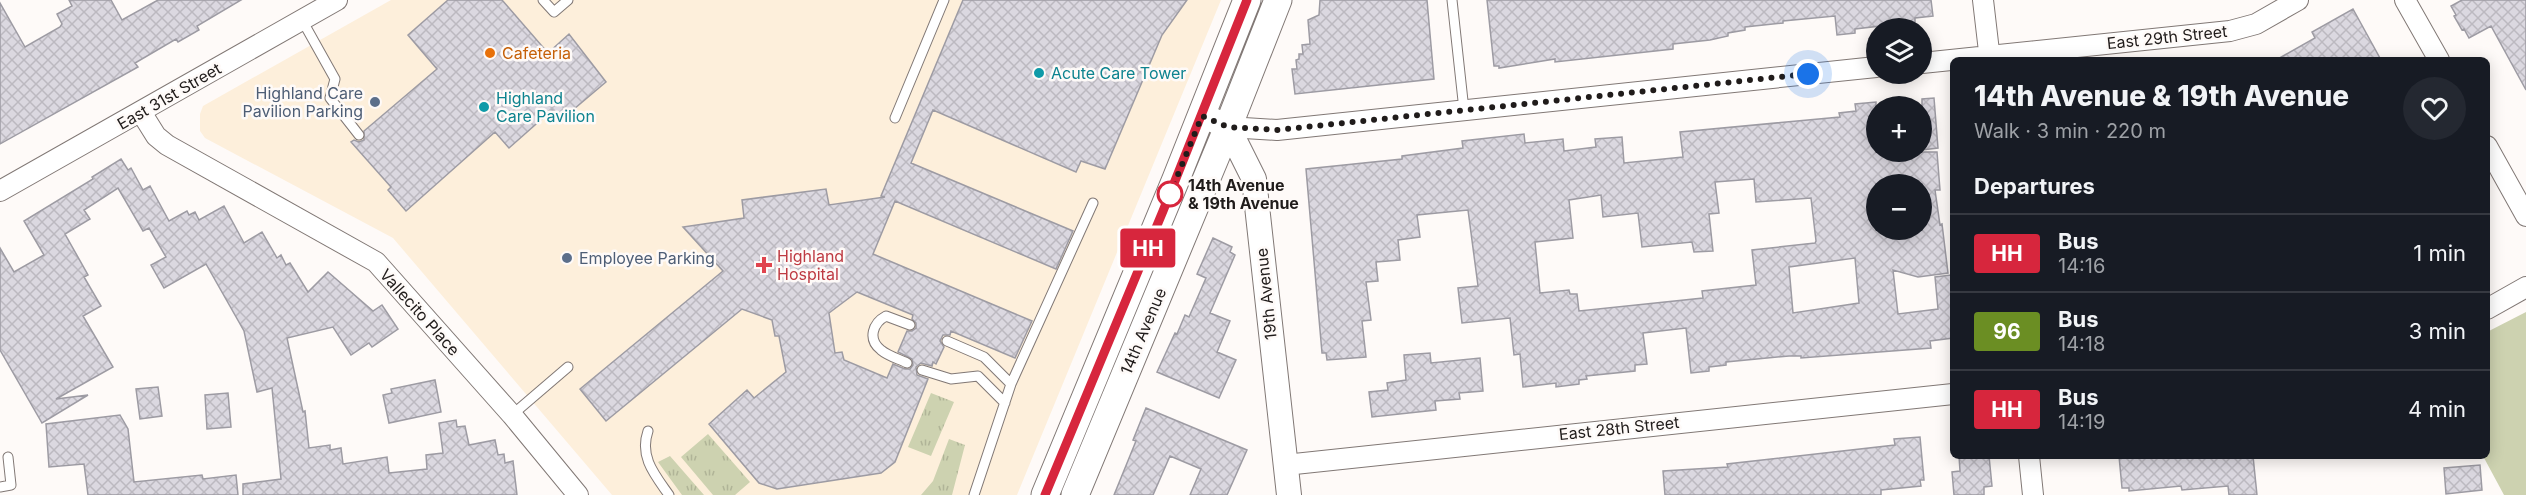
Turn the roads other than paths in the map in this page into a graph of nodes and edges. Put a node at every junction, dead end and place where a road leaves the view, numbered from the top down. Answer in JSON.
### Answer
{"nodes":[{"id":1,"x":338,"y":0,"type":"edge"},
{"id":2,"x":543,"y":0,"type":"edge"},
{"id":3,"x":568,"y":0,"type":"edge"},
{"id":4,"x":944,"y":0,"type":"edge"},
{"id":5,"x":1247,"y":0,"type":"edge"},
{"id":6,"x":1278,"y":0,"type":"edge"},
{"id":7,"x":1452,"y":0,"type":"edge"},
{"id":8,"x":1983,"y":0,"type":"edge"},
{"id":9,"x":2298,"y":0,"type":"edge"},
{"id":10,"x":2405,"y":0,"type":"edge"},
{"id":11,"x":302,"y":20,"type":"junction"},
{"id":12,"x":1989,"y":57,"type":"edge"},
{"id":13,"x":1998,"y":57,"type":"edge"},
{"id":14,"x":2437,"y":57,"type":"edge"},
{"id":15,"x":1950,"y":61,"type":"edge"},
{"id":16,"x":1932,"y":62,"type":"edge"},
{"id":17,"x":1866,"y":68,"type":"edge"},
{"id":18,"x":1464,"y":110,"type":"junction"},
{"id":19,"x":141,"y":112,"type":"junction"},
{"id":20,"x":1202,"y":116,"type":"junction"},
{"id":21,"x":895,"y":118,"type":"dead end"},
{"id":22,"x":1228,"y":127,"type":"junction"},
{"id":23,"x":359,"y":135,"type":"dead end"},
{"id":24,"x":2490,"y":151,"type":"edge"},
{"id":25,"x":0,"y":191,"type":"edge"},
{"id":26,"x":1093,"y":203,"type":"dead end"},
{"id":27,"x":2526,"y":216,"type":"edge"},
{"id":28,"x":2526,"y":288,"type":"edge"},
{"id":29,"x":2490,"y":307,"type":"edge"},
{"id":30,"x":910,"y":325,"type":"dead end"},
{"id":31,"x":947,"y":341,"type":"dead end"},
{"id":32,"x":907,"y":363,"type":"dead end"},
{"id":33,"x":568,"y":367,"type":"dead end"},
{"id":34,"x":922,"y":370,"type":"dead end"},
{"id":35,"x":1011,"y":384,"type":"junction"},
{"id":36,"x":1950,"y":394,"type":"edge"},
{"id":37,"x":1005,"y":403,"type":"junction"},
{"id":38,"x":512,"y":415,"type":"junction"},
{"id":39,"x":648,"y":431,"type":"dead end"},
{"id":40,"x":8,"y":457,"type":"dead end"},
{"id":41,"x":2029,"y":459,"type":"edge"},
{"id":42,"x":1285,"y":465,"type":"junction"},
{"id":43,"x":0,"y":487,"type":"edge"},
{"id":44,"x":578,"y":495,"type":"edge"},
{"id":45,"x":669,"y":495,"type":"edge"},
{"id":46,"x":974,"y":495,"type":"edge"},
{"id":47,"x":1045,"y":495,"type":"edge"},
{"id":48,"x":1075,"y":495,"type":"edge"},
{"id":49,"x":1288,"y":495,"type":"edge"},
{"id":50,"x":2033,"y":495,"type":"edge"}],
"edges":[{"from":1,"to":11,"type":"street","name":"East 31st Street"},
{"from":2,"to":3,"type":"lane"},
{"from":4,"to":21,"type":"lane"},
{"from":5,"to":20,"type":"main road","name":"14th Avenue"},
{"from":6,"to":22,"type":"main road","name":"14th Avenue"},
{"from":7,"to":18,"type":"lane"},
{"from":8,"to":12,"type":"street"},
{"from":9,"to":13,"type":"street","name":"East 29th Street"},
{"from":10,"to":14,"type":"street"},
{"from":11,"to":19,"type":"street","name":"East 31st Street"},
{"from":11,"to":23,"type":"lane"},
{"from":15,"to":16,"type":"street","name":"East 29th Street"},
{"from":17,"to":18,"type":"street"},
{"from":18,"to":22,"type":"street"},
{"from":19,"to":25,"type":"street","name":"East 31st Street"},
{"from":19,"to":38,"type":"street","name":"Vallecito Place"},
{"from":20,"to":22,"type":"street"},
{"from":20,"to":47,"type":"main road","name":"14th Avenue"},
{"from":22,"to":42,"type":"street","name":"19th Avenue"},
{"from":22,"to":48,"type":"main road","name":"14th Avenue"},
{"from":24,"to":27,"type":"street"},
{"from":26,"to":35,"type":"lane"},
{"from":28,"to":29,"type":"street"},
{"from":30,"to":32,"type":"lane"},
{"from":31,"to":35,"type":"lane"},
{"from":33,"to":38,"type":"lane"},
{"from":34,"to":37,"type":"lane"},
{"from":35,"to":37,"type":"lane"},
{"from":36,"to":42,"type":"street","name":"East 28th Street"},
{"from":37,"to":46,"type":"lane"},
{"from":38,"to":44,"type":"street","name":"Vallecito Place"},
{"from":39,"to":45,"type":"lane"},
{"from":40,"to":43,"type":"lane"},
{"from":41,"to":50,"type":"street"},
{"from":42,"to":49,"type":"street","name":"19th Avenue"}]}
